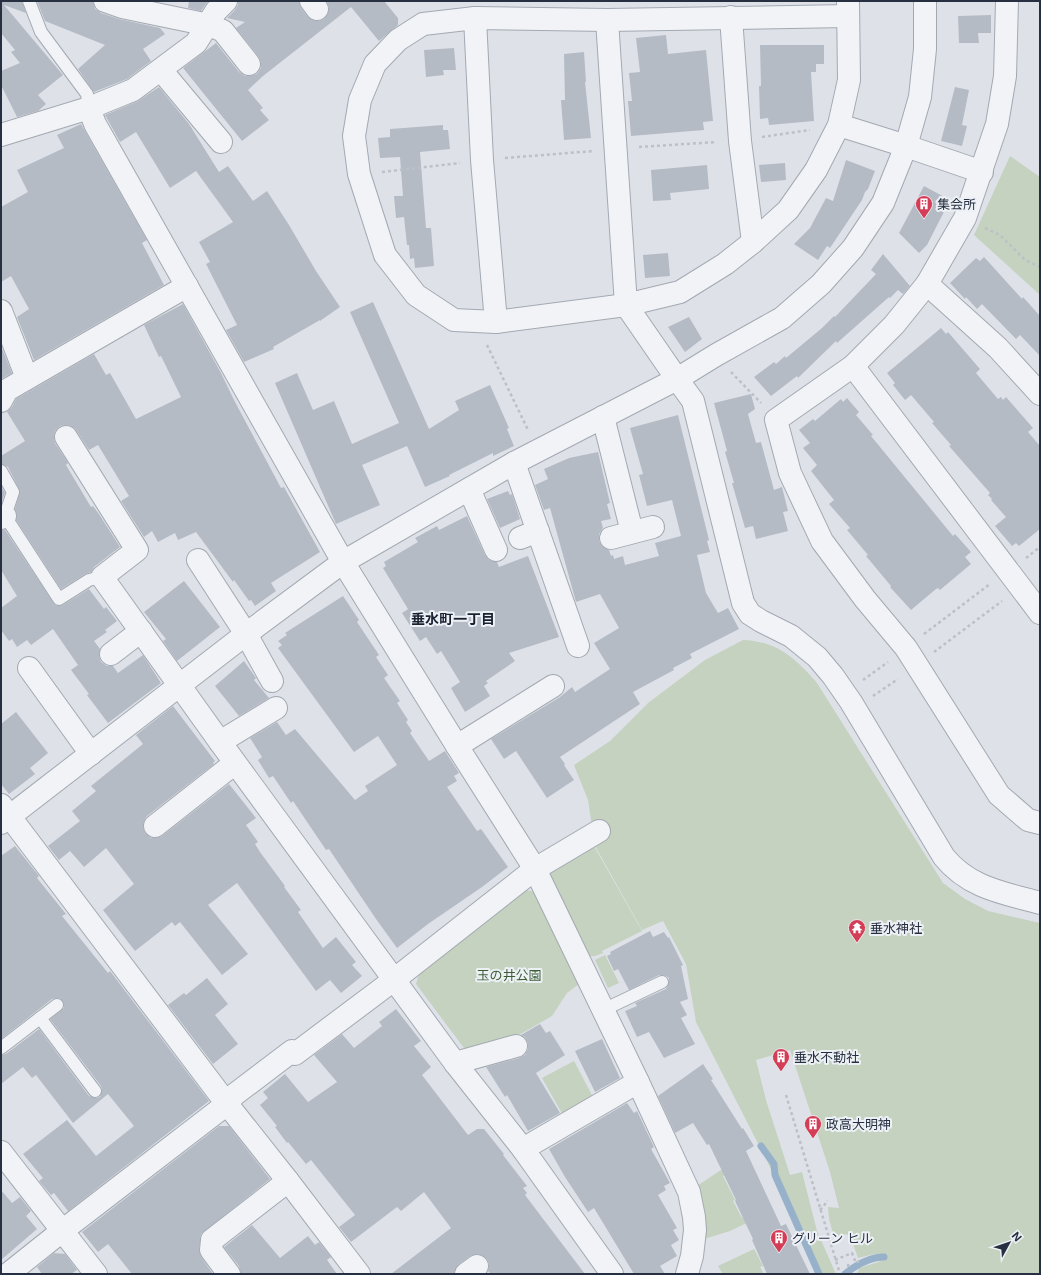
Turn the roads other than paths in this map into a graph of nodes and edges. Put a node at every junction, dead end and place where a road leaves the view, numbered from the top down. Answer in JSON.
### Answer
{"nodes":[{"id":1,"x":29,"y":1,"type":"edge"},
{"id":2,"x":105,"y":1,"type":"edge"},
{"id":3,"x":226,"y":1,"type":"edge"},
{"id":4,"x":925,"y":1,"type":"edge"},
{"id":5,"x":1007,"y":1,"type":"edge"},
{"id":6,"x":848,"y":8,"type":"edge"},
{"id":7,"x":732,"y":17,"type":"junction"},
{"id":8,"x":474,"y":18,"type":"junction"},
{"id":9,"x":607,"y":20,"type":"junction"},
{"id":10,"x":209,"y":25,"type":"junction"},
{"id":11,"x":249,"y":64,"type":"dead end"},
{"id":12,"x":161,"y":70,"type":"junction"},
{"id":13,"x":89,"y":108,"type":"junction"},
{"id":14,"x":839,"y":125,"type":"junction"},
{"id":15,"x":1,"y":135,"type":"edge"},
{"id":16,"x":221,"y":142,"type":"dead end"},
{"id":17,"x":906,"y":146,"type":"junction"},
{"id":18,"x":982,"y":172,"type":"junction"},
{"id":19,"x":754,"y":242,"type":"junction"},
{"id":20,"x":927,"y":284,"type":"junction"},
{"id":21,"x":187,"y":286,"type":"junction"},
{"id":22,"x":626,"y":305,"type":"junction"},
{"id":23,"x":1,"y":311,"type":"edge"},
{"id":24,"x":496,"y":322,"type":"junction"},
{"id":25,"x":853,"y":366,"type":"junction"},
{"id":26,"x":27,"y":378,"type":"junction"},
{"id":27,"x":677,"y":379,"type":"junction"},
{"id":28,"x":1040,"y":394,"type":"edge"},
{"id":29,"x":1,"y":401,"type":"edge"},
{"id":30,"x":603,"y":417,"type":"junction"},
{"id":31,"x":66,"y":437,"type":"dead end"},
{"id":32,"x":514,"y":463,"type":"junction"},
{"id":33,"x":1,"y":471,"type":"edge"},
{"id":34,"x":469,"y":490,"type":"junction"},
{"id":35,"x":3,"y":517,"type":"edge"},
{"id":36,"x":653,"y":527,"type":"dead end"},
{"id":37,"x":496,"y":550,"type":"dead end"},
{"id":38,"x":198,"y":560,"type":"dead end"},
{"id":39,"x":343,"y":562,"type":"junction"},
{"id":40,"x":102,"y":577,"type":"junction"},
{"id":41,"x":1040,"y":613,"type":"edge"},
{"id":42,"x":141,"y":631,"type":"junction"},
{"id":43,"x":579,"y":631,"type":"dead end"},
{"id":44,"x":246,"y":634,"type":"junction"},
{"id":45,"x":111,"y":654,"type":"dead end"},
{"id":46,"x":29,"y":668,"type":"dead end"},
{"id":47,"x":272,"y":681,"type":"dead end"},
{"id":48,"x":179,"y":686,"type":"junction"},
{"id":49,"x":552,"y":686,"type":"dead end"},
{"id":50,"x":276,"y":708,"type":"dead end"},
{"id":51,"x":220,"y":742,"type":"junction"},
{"id":52,"x":457,"y":746,"type":"junction"},
{"id":53,"x":91,"y":754,"type":"junction"},
{"id":54,"x":235,"y":763,"type":"junction"},
{"id":55,"x":4,"y":814,"type":"edge"},
{"id":56,"x":1040,"y":823,"type":"edge"},
{"id":57,"x":155,"y":826,"type":"dead end"},
{"id":58,"x":599,"y":831,"type":"dead end"},
{"id":59,"x":535,"y":869,"type":"junction"},
{"id":60,"x":1040,"y":902,"type":"edge"},
{"id":61,"x":395,"y":979,"type":"junction"},
{"id":62,"x":662,"y":982,"type":"dead end"},
{"id":63,"x":57,"y":1005,"type":"dead end"},
{"id":64,"x":603,"y":1010,"type":"junction"},
{"id":65,"x":40,"y":1018,"type":"junction"},
{"id":66,"x":516,"y":1046,"type":"dead end"},
{"id":67,"x":1,"y":1048,"type":"edge"},
{"id":68,"x":456,"y":1063,"type":"junction"},
{"id":69,"x":638,"y":1082,"type":"junction"},
{"id":70,"x":95,"y":1091,"type":"dead end"},
{"id":71,"x":227,"y":1104,"type":"junction"},
{"id":72,"x":523,"y":1149,"type":"junction"},
{"id":73,"x":1,"y":1152,"type":"edge"},
{"id":74,"x":288,"y":1181,"type":"junction"},
{"id":75,"x":62,"y":1231,"type":"junction"},
{"id":76,"x":8,"y":1274,"type":"edge"},
{"id":77,"x":96,"y":1274,"type":"edge"},
{"id":78,"x":229,"y":1274,"type":"edge"},
{"id":79,"x":359,"y":1274,"type":"edge"},
{"id":80,"x":612,"y":1274,"type":"edge"},
{"id":81,"x":687,"y":1274,"type":"edge"}],
"edges":[{"from":1,"to":13,"type":"lane"},
{"from":2,"to":10,"type":"street"},
{"from":3,"to":10,"type":"street"},
{"from":4,"to":17,"type":"street"},
{"from":5,"to":18,"type":"street"},
{"from":6,"to":7,"type":"street"},
{"from":6,"to":14,"type":"street"},
{"from":7,"to":9,"type":"street"},
{"from":7,"to":19,"type":"street"},
{"from":8,"to":9,"type":"street"},
{"from":8,"to":24,"type":"street"},
{"from":8,"to":24,"type":"street"},
{"from":9,"to":22,"type":"street"},
{"from":10,"to":11,"type":"street"},
{"from":10,"to":12,"type":"street"},
{"from":12,"to":13,"type":"street"},
{"from":12,"to":16,"type":"street"},
{"from":13,"to":15,"type":"street"},
{"from":13,"to":21,"type":"street"},
{"from":14,"to":17,"type":"street"},
{"from":14,"to":19,"type":"street"},
{"from":17,"to":18,"type":"street"},
{"from":17,"to":27,"type":"street"},
{"from":18,"to":20,"type":"street"},
{"from":19,"to":22,"type":"street"},
{"from":20,"to":25,"type":"street"},
{"from":20,"to":28,"type":"street"},
{"from":21,"to":26,"type":"street"},
{"from":21,"to":39,"type":"street"},
{"from":22,"to":24,"type":"street"},
{"from":22,"to":27,"type":"street"},
{"from":23,"to":26,"type":"street"},
{"from":25,"to":41,"type":"street"},
{"from":25,"to":56,"type":"street"},
{"from":26,"to":29,"type":"street"},
{"from":27,"to":30,"type":"street"},
{"from":27,"to":60,"type":"street"},
{"from":30,"to":32,"type":"street"},
{"from":30,"to":36,"type":"street"},
{"from":31,"to":40,"type":"street"},
{"from":32,"to":34,"type":"street"},
{"from":32,"to":43,"type":"street"},
{"from":33,"to":35,"type":"lane"},
{"from":34,"to":37,"type":"street"},
{"from":34,"to":39,"type":"street"},
{"from":35,"to":40,"type":"lane"},
{"from":38,"to":44,"type":"street"},
{"from":39,"to":44,"type":"street"},
{"from":39,"to":52,"type":"street"},
{"from":40,"to":42,"type":"street"},
{"from":42,"to":45,"type":"street"},
{"from":42,"to":48,"type":"street"},
{"from":44,"to":47,"type":"street"},
{"from":44,"to":48,"type":"street"},
{"from":46,"to":53,"type":"street"},
{"from":48,"to":51,"type":"street"},
{"from":48,"to":53,"type":"street"},
{"from":49,"to":52,"type":"street"},
{"from":50,"to":51,"type":"street"},
{"from":51,"to":54,"type":"street"},
{"from":52,"to":59,"type":"street"},
{"from":53,"to":55,"type":"street"},
{"from":54,"to":57,"type":"street"},
{"from":54,"to":61,"type":"street"},
{"from":55,"to":71,"type":"street"},
{"from":58,"to":59,"type":"street"},
{"from":59,"to":61,"type":"street"},
{"from":59,"to":64,"type":"street"},
{"from":61,"to":68,"type":"street"},
{"from":61,"to":71,"type":"street"},
{"from":62,"to":64,"type":"lane"},
{"from":63,"to":65,"type":"lane"},
{"from":64,"to":69,"type":"street"},
{"from":65,"to":67,"type":"lane"},
{"from":65,"to":70,"type":"lane"},
{"from":66,"to":68,"type":"street"},
{"from":68,"to":72,"type":"street"},
{"from":69,"to":72,"type":"street"},
{"from":69,"to":81,"type":"street"},
{"from":71,"to":74,"type":"street"},
{"from":71,"to":75,"type":"street"},
{"from":72,"to":80,"type":"street"},
{"from":73,"to":75,"type":"street"},
{"from":74,"to":78,"type":"street"},
{"from":74,"to":79,"type":"street"},
{"from":75,"to":76,"type":"street"},
{"from":75,"to":77,"type":"street"}]}
